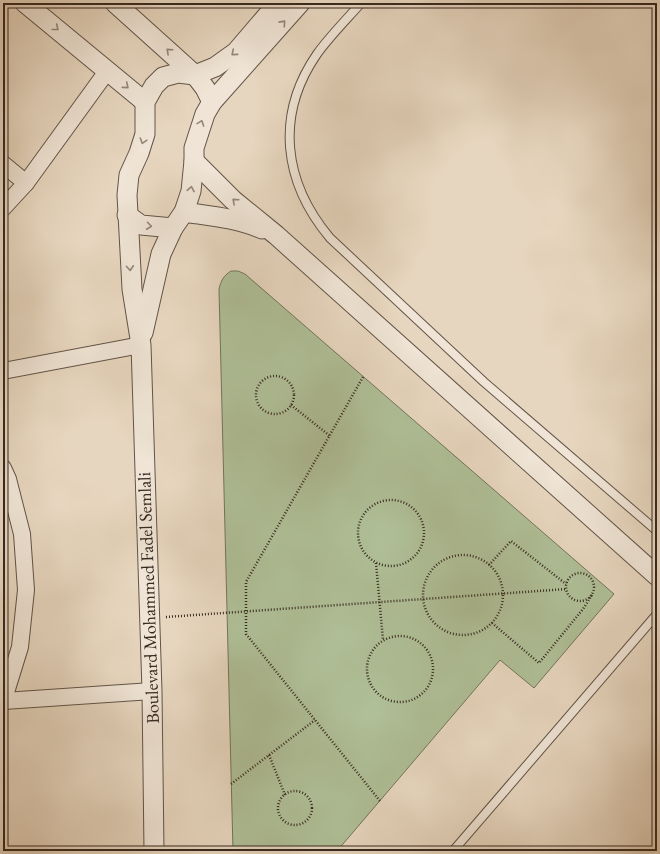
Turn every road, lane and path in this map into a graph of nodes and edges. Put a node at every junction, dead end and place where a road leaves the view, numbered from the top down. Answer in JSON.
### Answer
{"nodes":[{"id":1,"x":25,"y":3,"type":"edge"},
{"id":2,"x":278,"y":3,"type":"edge"},
{"id":3,"x":300,"y":3,"type":"edge"},
{"id":4,"x":361,"y":3,"type":"edge"},
{"id":5,"x":120,"y":4,"type":"edge"},
{"id":6,"x":108,"y":70,"type":"junction"},
{"id":7,"x":195,"y":75,"type":"junction"},
{"id":8,"x":145,"y":102,"type":"junction"},
{"id":9,"x":212,"y":102,"type":"junction"},
{"id":10,"x":194,"y":161,"type":"junction"},
{"id":11,"x":3,"y":164,"type":"edge"},
{"id":12,"x":26,"y":183,"type":"junction"},
{"id":13,"x":3,"y":208,"type":"edge"},
{"id":14,"x":184,"y":212,"type":"junction"},
{"id":15,"x":127,"y":215,"type":"junction"},
{"id":16,"x":173,"y":228,"type":"junction"},
{"id":17,"x":276,"y":235,"type":"junction"},
{"id":18,"x":141,"y":345,"type":"junction"},
{"id":19,"x":3,"y":371,"type":"edge"},
{"id":20,"x":363,"y":377,"type":"dead end"},
{"id":21,"x":291,"y":406,"type":"junction"},
{"id":22,"x":330,"y":436,"type":"junction"},
{"id":23,"x":3,"y":468,"type":"edge"},
{"id":24,"x":657,"y":531,"type":"edge"},
{"id":25,"x":376,"y":563,"type":"junction"},
{"id":26,"x":489,"y":565,"type":"junction"},
{"id":27,"x":657,"y":576,"type":"edge"},
{"id":28,"x":566,"y":584,"type":"junction"},
{"id":29,"x":566,"y":589,"type":"junction"},
{"id":30,"x":503,"y":593,"type":"junction"},
{"id":31,"x":592,"y":595,"type":"junction"},
{"id":32,"x":423,"y":599,"type":"junction"},
{"id":33,"x":379,"y":602,"type":"junction"},
{"id":34,"x":246,"y":612,"type":"junction"},
{"id":35,"x":657,"y":614,"type":"edge"},
{"id":36,"x":150,"y":618,"type":"junction"},
{"id":37,"x":492,"y":623,"type":"junction"},
{"id":38,"x":382,"y":640,"type":"junction"},
{"id":39,"x":152,"y":691,"type":"junction"},
{"id":40,"x":3,"y":701,"type":"edge"},
{"id":41,"x":315,"y":720,"type":"junction"},
{"id":42,"x":269,"y":755,"type":"junction"},
{"id":43,"x":231,"y":784,"type":"dead end"},
{"id":44,"x":285,"y":795,"type":"junction"},
{"id":45,"x":380,"y":801,"type":"dead end"},
{"id":46,"x":154,"y":851,"type":"edge"},
{"id":47,"x":453,"y":851,"type":"edge"}],
"edges":[{"from":1,"to":6,"type":"street","one_way":true},
{"from":2,"to":7,"type":"street","one_way":true},
{"from":9,"to":3,"type":"street","name":"Boulevard Mohammed Fadel Semlali","one_way":true},
{"from":4,"to":24,"type":"lane"},
{"from":7,"to":5,"type":"street","one_way":true},
{"from":6,"to":8,"type":"street","one_way":true},
{"from":6,"to":12,"type":"street"},
{"from":7,"to":8,"type":"street"},
{"from":7,"to":9,"type":"street"},
{"from":8,"to":15,"type":"street","name":"Boulevard Mohammed Fadel Semlali","one_way":true},
{"from":10,"to":9,"type":"street","name":"Boulevard Mohammed Fadel Semlali","one_way":true},
{"from":14,"to":10,"type":"street","name":"Boulevard Mohammed Fadel Semlali","one_way":true},
{"from":17,"to":10,"type":"street","one_way":true},
{"from":11,"to":12,"type":"street"},
{"from":12,"to":13,"type":"street"},
{"from":14,"to":16,"type":"street","name":"Boulevard Mohammed Fadel Semlali"},
{"from":14,"to":17,"type":"street"},
{"from":15,"to":16,"type":"street","one_way":true},
{"from":15,"to":18,"type":"street","name":"Boulevard Mohammed Fadel Semlali","one_way":true},
{"from":16,"to":18,"type":"street","name":"Boulevard Mohammed Fadel Semlali"},
{"from":17,"to":27,"type":"street"},
{"from":18,"to":19,"type":"street"},
{"from":18,"to":36,"type":"street","name":"Boulevard Mohammed Fadel Semlali"},
{"from":20,"to":22,"type":"path"},
{"from":21,"to":21,"type":"path"},
{"from":21,"to":22,"type":"path"},
{"from":22,"to":34,"type":"path"},
{"from":23,"to":40,"type":"street"},
{"from":25,"to":25,"type":"path"},
{"from":25,"to":33,"type":"path"},
{"from":26,"to":28,"type":"path"},
{"from":26,"to":30,"type":"path"},
{"from":26,"to":32,"type":"path"},
{"from":28,"to":29,"type":"path"},
{"from":28,"to":31,"type":"path"},
{"from":29,"to":30,"type":"path"},
{"from":29,"to":31,"type":"path"},
{"from":30,"to":32,"type":"path"},
{"from":30,"to":37,"type":"path"},
{"from":31,"to":37,"type":"path"},
{"from":32,"to":33,"type":"path"},
{"from":32,"to":37,"type":"path"},
{"from":33,"to":34,"type":"path"},
{"from":33,"to":38,"type":"path"},
{"from":34,"to":36,"type":"path"},
{"from":34,"to":41,"type":"path"},
{"from":35,"to":47,"type":"lane"},
{"from":36,"to":39,"type":"street","name":"Boulevard Mohammed Fadel Semlali"},
{"from":38,"to":38,"type":"path"},
{"from":39,"to":40,"type":"street"},
{"from":39,"to":46,"type":"street","name":"Boulevard Mohammed Fadel Semlali"},
{"from":41,"to":42,"type":"path"},
{"from":41,"to":45,"type":"path"},
{"from":42,"to":43,"type":"path"},
{"from":42,"to":44,"type":"path"},
{"from":44,"to":44,"type":"path"}]}
